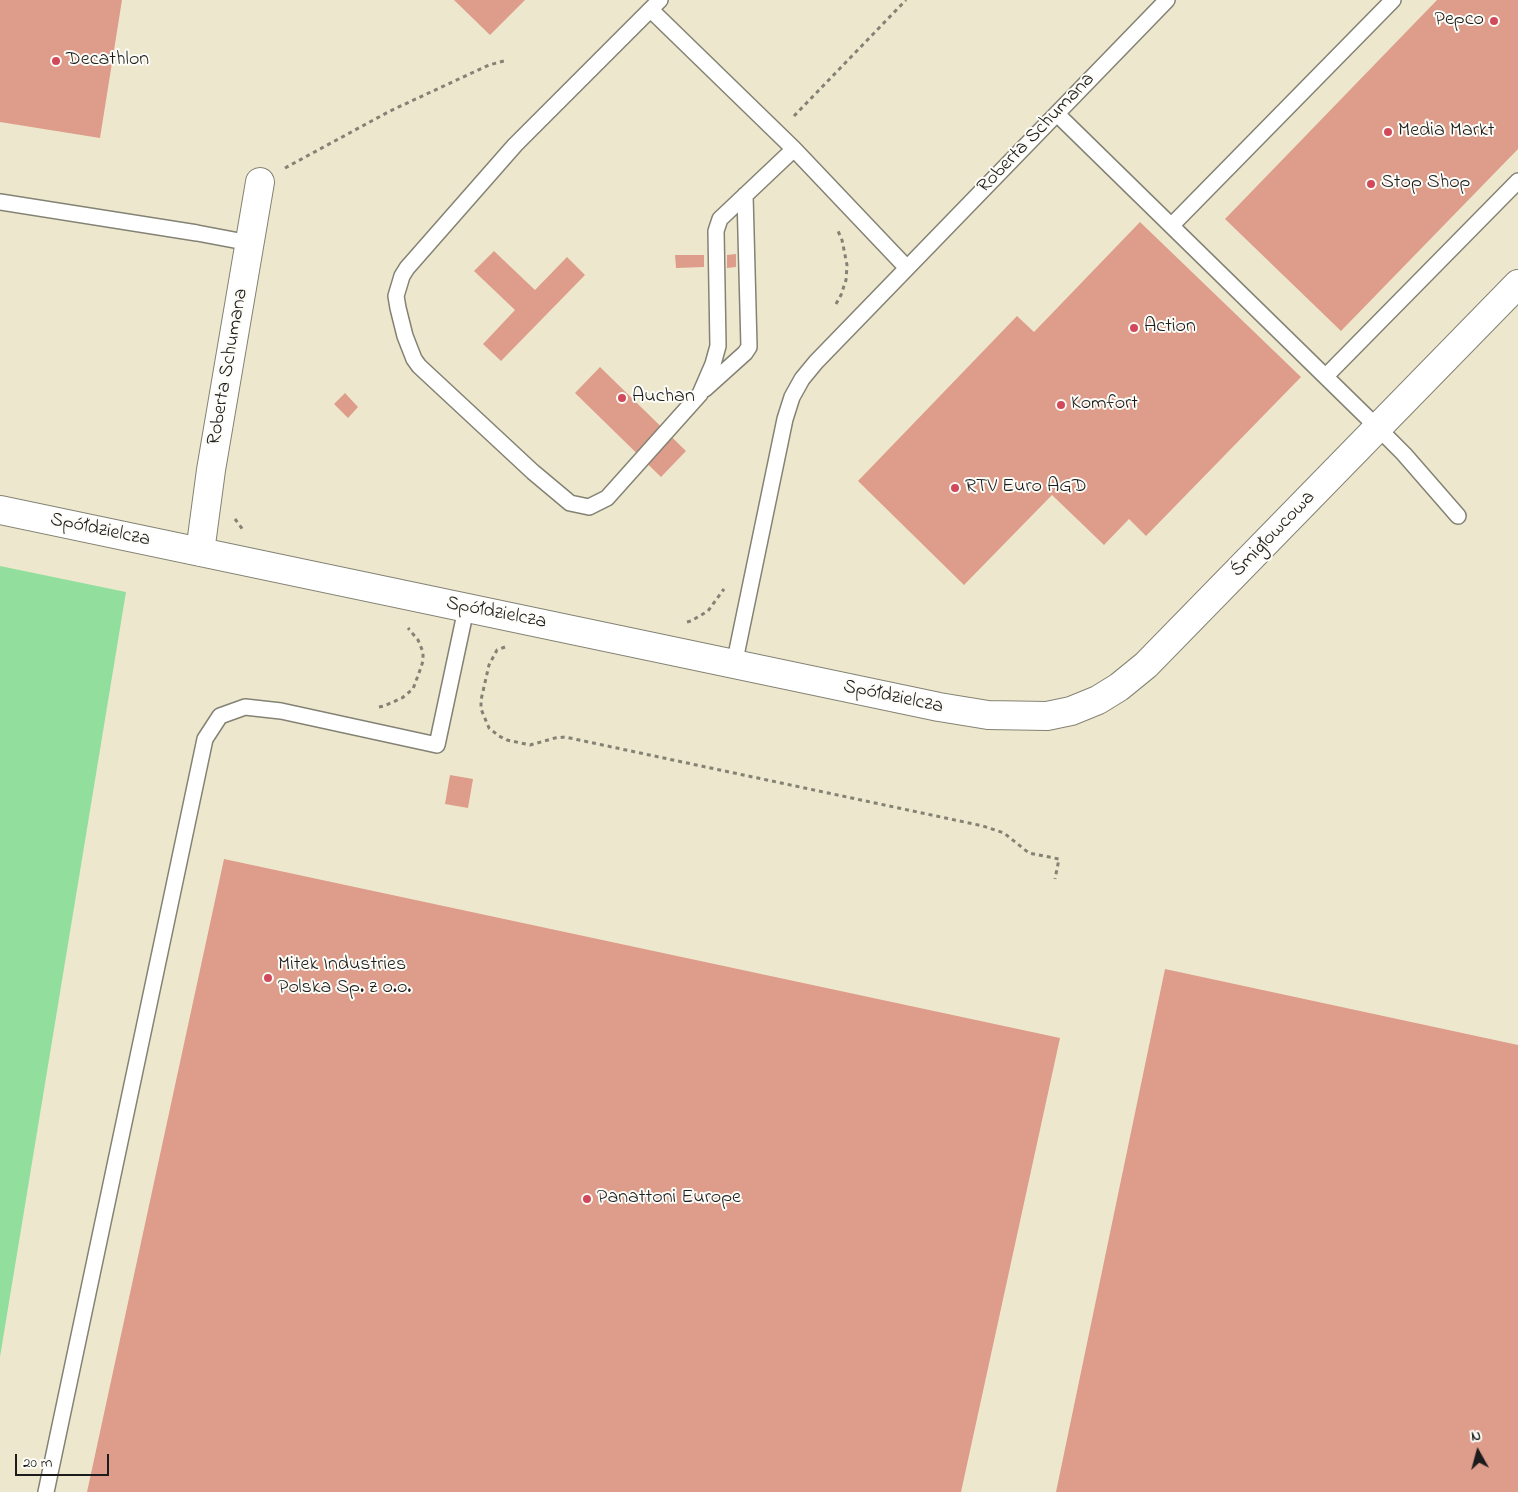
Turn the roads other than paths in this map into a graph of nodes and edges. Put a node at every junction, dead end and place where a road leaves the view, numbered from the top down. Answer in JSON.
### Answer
{"nodes":[{"id":1,"x":1167,"y":0,"type":"edge"},
{"id":2,"x":1393,"y":0,"type":"edge"},
{"id":3,"x":655,"y":5,"type":"edge"},
{"id":4,"x":1057,"y":114,"type":"junction"},
{"id":5,"x":794,"y":149,"type":"junction"},
{"id":6,"x":1518,"y":181,"type":"edge"},
{"id":7,"x":260,"y":182,"type":"road end"},
{"id":8,"x":745,"y":195,"type":"junction"},
{"id":9,"x":0,"y":202,"type":"edge"},
{"id":10,"x":1172,"y":225,"type":"junction"},
{"id":11,"x":250,"y":243,"type":"junction"},
{"id":12,"x":907,"y":268,"type":"junction"},
{"id":13,"x":1518,"y":284,"type":"edge"},
{"id":14,"x":1326,"y":376,"type":"junction"},
{"id":15,"x":700,"y":394,"type":"junction"},
{"id":16,"x":1378,"y":428,"type":"junction"},
{"id":17,"x":0,"y":510,"type":"edge"},
{"id":18,"x":1458,"y":516,"type":"dead end"},
{"id":19,"x":200,"y":552,"type":"junction"},
{"id":20,"x":466,"y":609,"type":"junction"},
{"id":21,"x":734,"y":665,"type":"junction"},
{"id":22,"x":993,"y":715,"type":"joint"},
{"id":23,"x":46,"y":1492,"type":"edge"}],
"edges":[{"from":1,"to":4,"type":"lane","name":"Roberta Schumana"},
{"from":2,"to":10,"type":"lane"},
{"from":3,"to":5,"type":"lane"},
{"from":3,"to":15,"type":"lane"},
{"from":4,"to":10,"type":"lane"},
{"from":4,"to":12,"type":"lane","name":"Roberta Schumana"},
{"from":5,"to":8,"type":"lane"},
{"from":5,"to":12,"type":"lane"},
{"from":6,"to":14,"type":"lane"},
{"from":7,"to":11,"type":"street","name":"Roberta Schumana"},
{"from":8,"to":15,"type":"lane"},
{"from":8,"to":15,"type":"lane"},
{"from":9,"to":11,"type":"lane"},
{"from":10,"to":14,"type":"lane"},
{"from":11,"to":19,"type":"street","name":"Roberta Schumana"},
{"from":12,"to":21,"type":"lane","name":"Roberta Schumana"},
{"from":13,"to":16,"type":"street","name":"Śmigłowcowa"},
{"from":14,"to":16,"type":"lane"},
{"from":16,"to":18,"type":"lane"},
{"from":16,"to":22,"type":"street","name":"Śmigłowcowa"},
{"from":17,"to":19,"type":"street","name":"Spółdzielcza"},
{"from":19,"to":20,"type":"street","name":"Spółdzielcza"},
{"from":20,"to":21,"type":"street","name":"Spółdzielcza"},
{"from":20,"to":23,"type":"lane"},
{"from":21,"to":22,"type":"street","name":"Spółdzielcza"}]}
